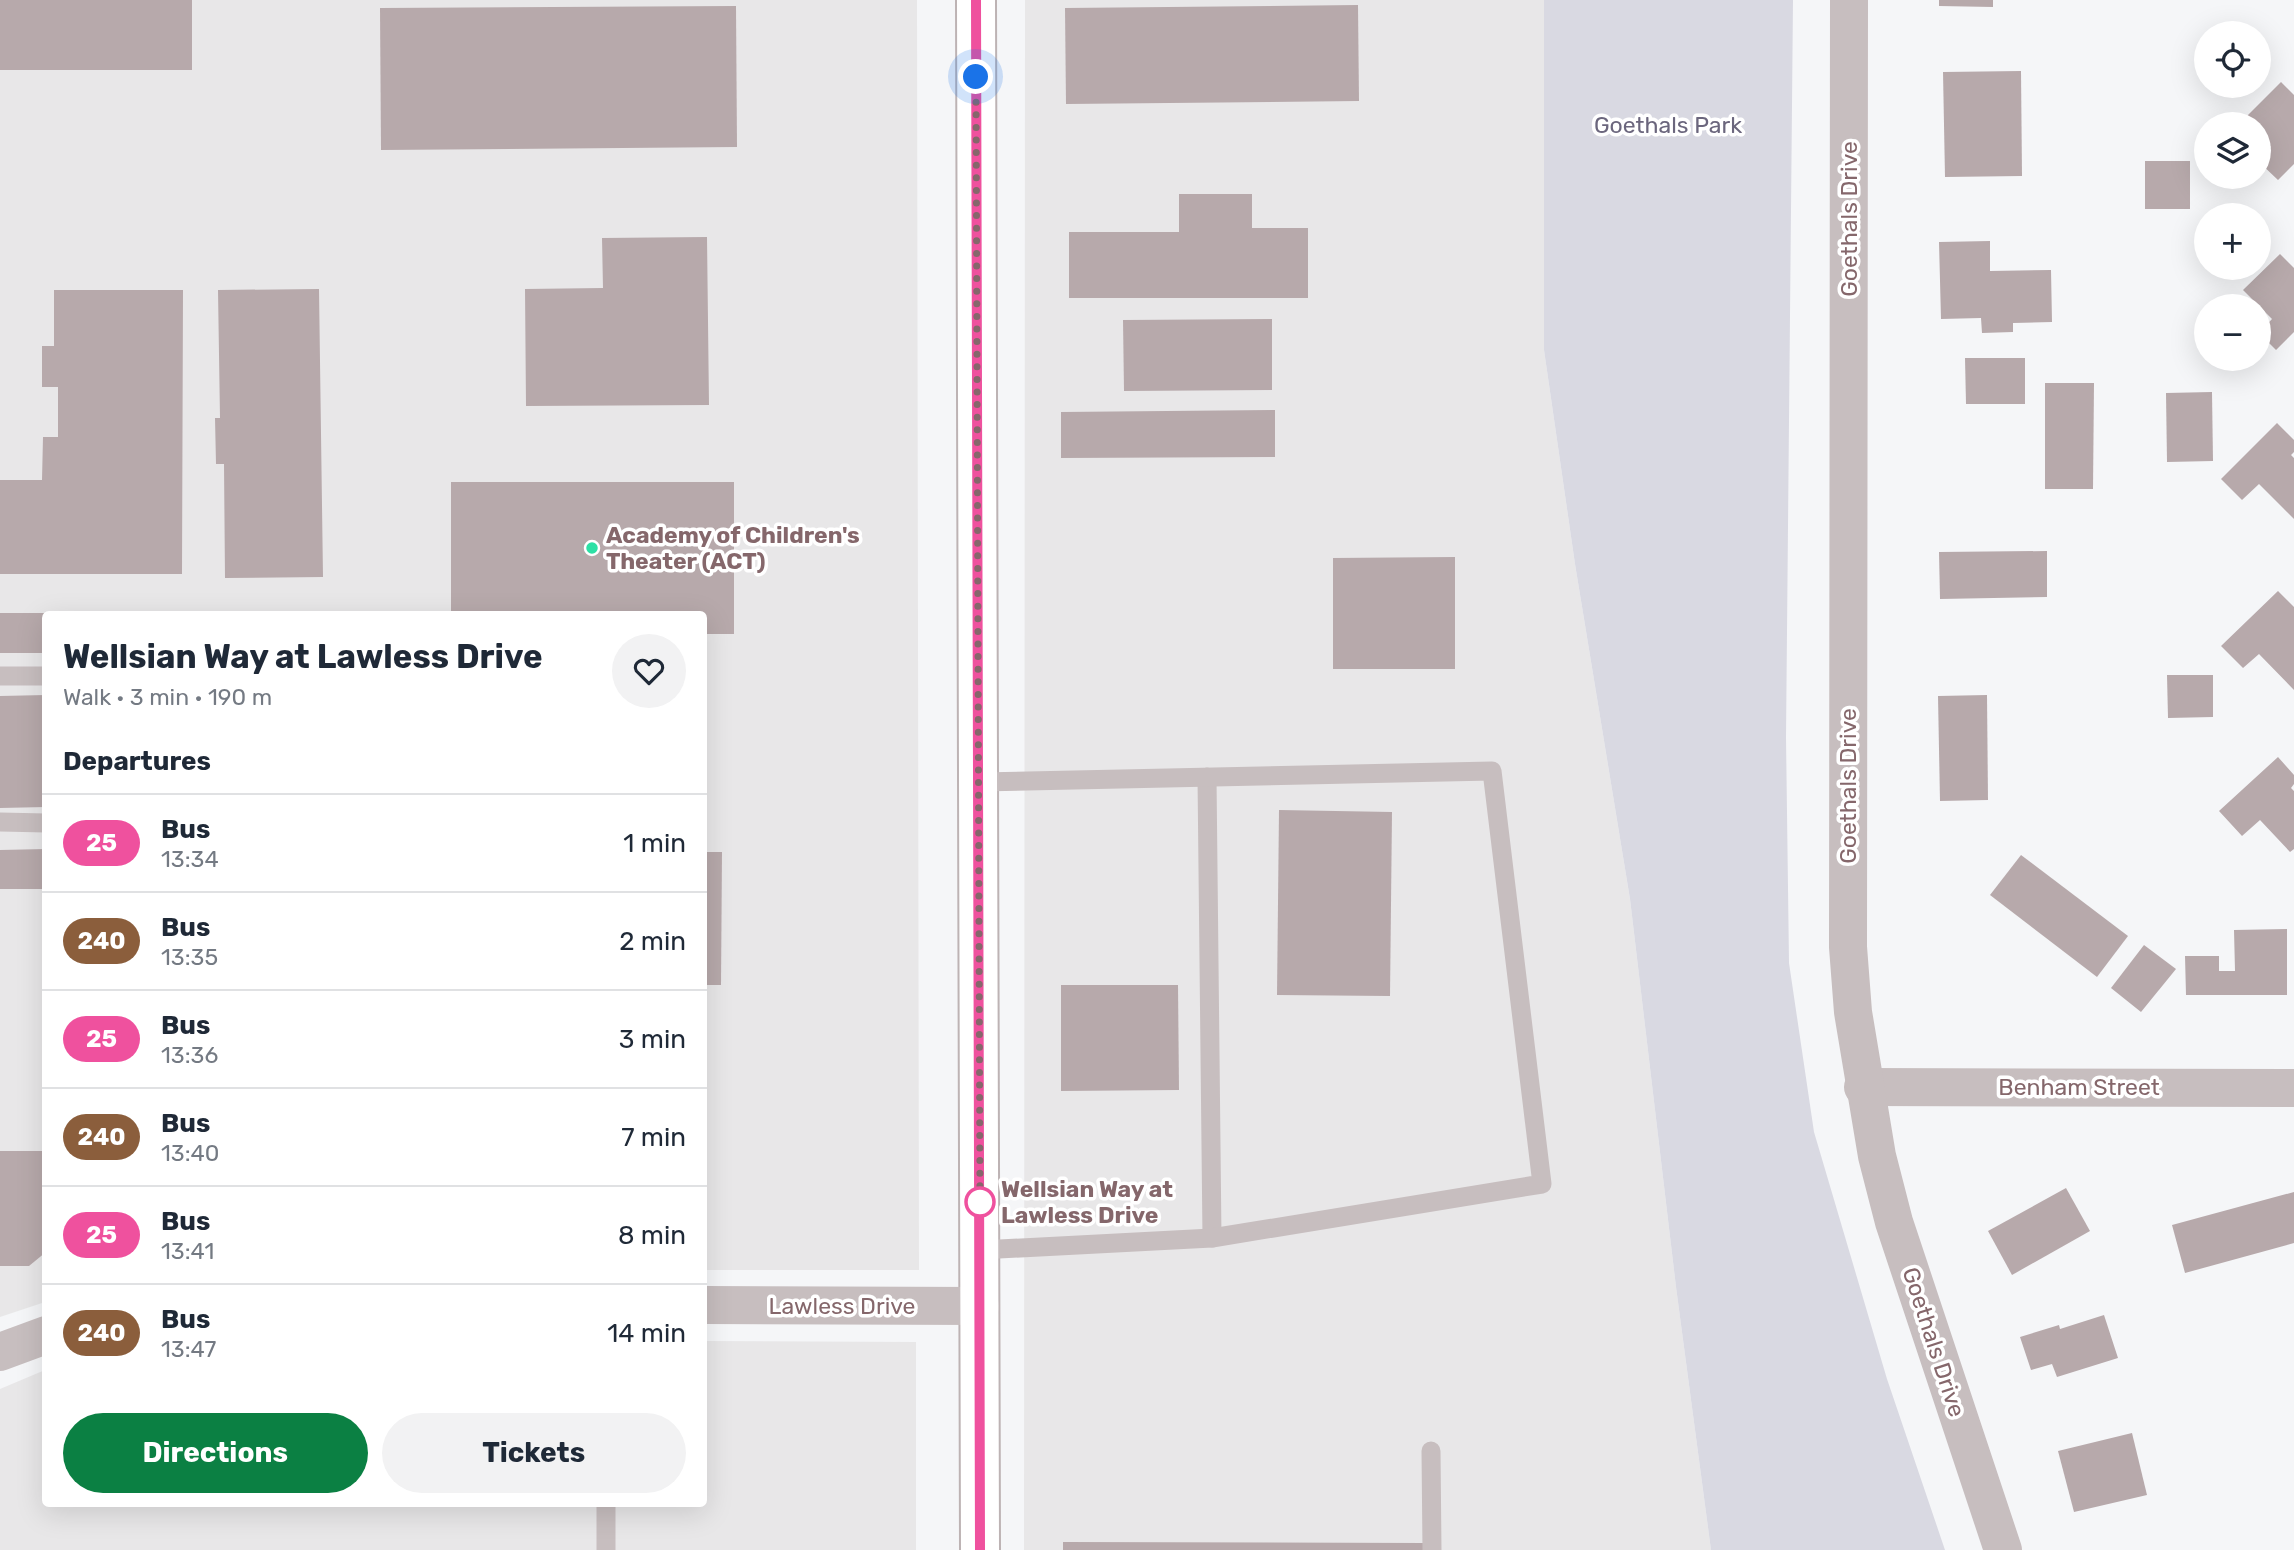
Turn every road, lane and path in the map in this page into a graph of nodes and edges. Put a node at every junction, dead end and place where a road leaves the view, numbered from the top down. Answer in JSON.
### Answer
{"nodes":[{"id":1,"x":976,"y":0,"type":"edge"},
{"id":2,"x":1849,"y":0,"type":"edge"},
{"id":3,"x":0,"y":676,"type":"edge"},
{"id":4,"x":42,"y":676,"type":"edge"},
{"id":5,"x":1207,"y":777,"type":"junction"},
{"id":6,"x":979,"y":782,"type":"junction"},
{"id":7,"x":0,"y":822,"type":"edge"},
{"id":8,"x":42,"y":823,"type":"edge"},
{"id":9,"x":1863,"y":1087,"type":"junction"},
{"id":10,"x":2294,"y":1088,"type":"edge"},
{"id":11,"x":1212,"y":1238,"type":"junction"},
{"id":12,"x":980,"y":1250,"type":"junction"},
{"id":13,"x":707,"y":1305,"type":"edge"},
{"id":14,"x":981,"y":1306,"type":"junction"},
{"id":15,"x":42,"y":1336,"type":"edge"},
{"id":16,"x":0,"y":1352,"type":"edge"},
{"id":17,"x":1431,"y":1451,"type":"dead end"},
{"id":18,"x":606,"y":1507,"type":"edge"},
{"id":19,"x":606,"y":1550,"type":"edge"},
{"id":20,"x":980,"y":1550,"type":"edge"},
{"id":21,"x":1432,"y":1550,"type":"edge"},
{"id":22,"x":2003,"y":1550,"type":"edge"}],
"edges":[{"from":1,"to":6,"type":"main road"},
{"from":2,"to":9,"type":"street","name":"Goethals Drive"},
{"from":3,"to":4,"type":"lane"},
{"from":5,"to":6,"type":"lane"},
{"from":5,"to":11,"type":"lane"},
{"from":5,"to":11,"type":"lane"},
{"from":6,"to":12,"type":"main road"},
{"from":7,"to":8,"type":"lane"},
{"from":9,"to":10,"type":"street","name":"Benham Street"},
{"from":9,"to":22,"type":"street","name":"Goethals Drive"},
{"from":11,"to":12,"type":"lane"},
{"from":12,"to":14,"type":"main road"},
{"from":13,"to":14,"type":"street","name":"Lawless Drive"},
{"from":14,"to":20,"type":"main road"},
{"from":15,"to":16,"type":"street"},
{"from":17,"to":21,"type":"lane"},
{"from":18,"to":19,"type":"lane"}]}
